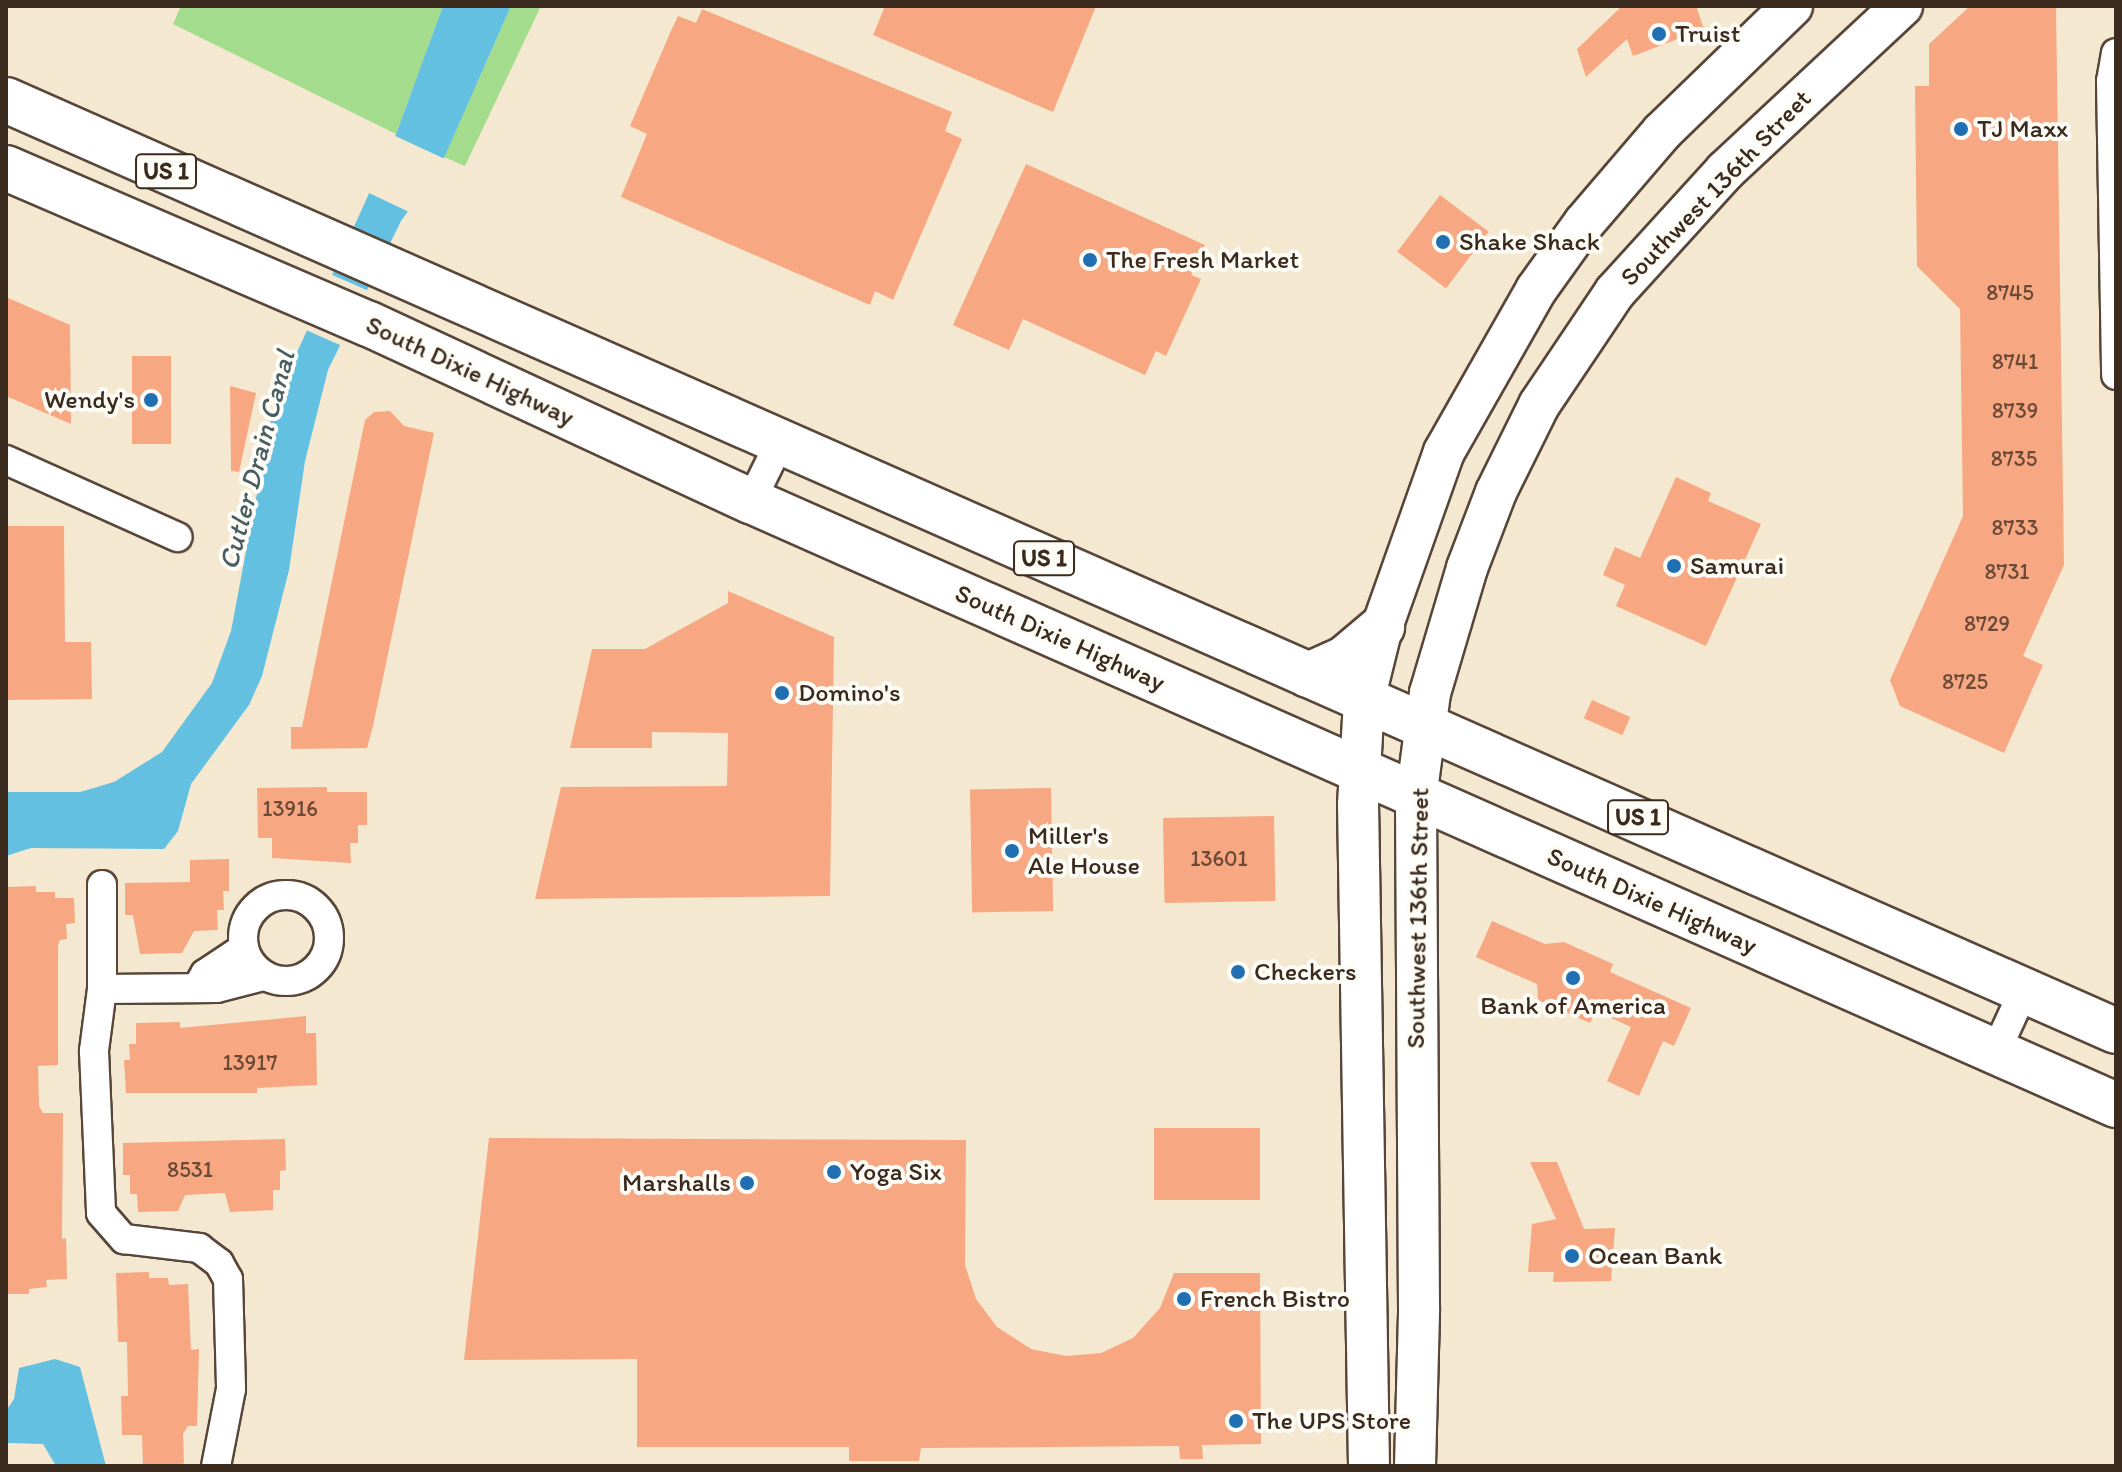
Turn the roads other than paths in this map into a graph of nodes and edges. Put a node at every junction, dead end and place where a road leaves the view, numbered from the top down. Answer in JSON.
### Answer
{"nodes":[{"id":1,"x":1792,"y":6,"type":"edge"},
{"id":2,"x":1902,"y":6,"type":"edge"},
{"id":3,"x":2116,"y":53,"type":"edge"},
{"id":4,"x":6,"y":100,"type":"edge"},
{"id":5,"x":156,"y":167,"type":"junction"},
{"id":6,"x":6,"y":168,"type":"edge"},
{"id":7,"x":67,"y":194,"type":"junction"},
{"id":8,"x":2116,"y":375,"type":"edge"},
{"id":9,"x":780,"y":442,"type":"junction"},
{"id":10,"x":6,"y":460,"type":"edge"},
{"id":11,"x":751,"y":501,"type":"junction"},
{"id":12,"x":177,"y":537,"type":"dead end"},
{"id":13,"x":1382,"y":627,"type":"junction"},
{"id":14,"x":1308,"y":675,"type":"junction"},
{"id":15,"x":1364,"y":700,"type":"junction"},
{"id":16,"x":1425,"y":725,"type":"junction"},
{"id":17,"x":1359,"y":771,"type":"junction"},
{"id":18,"x":1416,"y":798,"type":"junction"},
{"id":19,"x":102,"y":885,"type":"dead end"},
{"id":20,"x":244,"y":948,"type":"junction"},
{"id":21,"x":263,"y":976,"type":"junction"},
{"id":22,"x":198,"y":986,"type":"junction"},
{"id":23,"x":102,"y":989,"type":"junction"},
{"id":24,"x":2024,"y":990,"type":"junction"},
{"id":25,"x":2116,"y":1031,"type":"edge"},
{"id":26,"x":1996,"y":1051,"type":"junction"},
{"id":27,"x":2116,"y":1105,"type":"edge"},
{"id":28,"x":216,"y":1466,"type":"edge"},
{"id":29,"x":1369,"y":1466,"type":"edge"},
{"id":30,"x":1415,"y":1466,"type":"edge"}],
"edges":[{"from":1,"to":13,"type":"street","name":"Southwest 136th Street"},
{"from":2,"to":16,"type":"street","name":"Southwest 136th Street"},
{"from":3,"to":8,"type":"street"},
{"from":4,"to":5,"type":"highway","number":"US 1"},
{"from":5,"to":7,"type":"highway"},
{"from":5,"to":9,"type":"highway","number":"US 1"},
{"from":6,"to":7,"type":"highway","name":"South Dixie Highway","number":"US 1"},
{"from":7,"to":11,"type":"highway","name":"South Dixie Highway","number":"US 1"},
{"from":9,"to":11,"type":"street"},
{"from":9,"to":14,"type":"highway","number":"US 1"},
{"from":10,"to":12,"type":"street"},
{"from":11,"to":17,"type":"highway","name":"South Dixie Highway","number":"US 1"},
{"from":13,"to":14,"type":"highway"},
{"from":13,"to":15,"type":"street","name":"Southwest 136th Street"},
{"from":14,"to":15,"type":"highway","number":"US 1"},
{"from":15,"to":16,"type":"highway","number":"US 1"},
{"from":15,"to":17,"type":"street","name":"Southwest 136th Street"},
{"from":16,"to":18,"type":"street","name":"Southwest 136th Street"},
{"from":16,"to":24,"type":"highway","number":"US 1"},
{"from":17,"to":18,"type":"highway","name":"South Dixie Highway","number":"US 1"},
{"from":17,"to":29,"type":"street","name":"Southwest 136th Street"},
{"from":18,"to":26,"type":"highway","name":"South Dixie Highway","number":"US 1"},
{"from":18,"to":30,"type":"street","name":"Southwest 136th Street"},
{"from":19,"to":23,"type":"street"},
{"from":20,"to":21,"type":"street"},
{"from":20,"to":21,"type":"street"},
{"from":20,"to":22,"type":"street"},
{"from":21,"to":22,"type":"street"},
{"from":22,"to":23,"type":"street"},
{"from":23,"to":28,"type":"street"},
{"from":24,"to":25,"type":"highway","number":"US 1"},
{"from":24,"to":26,"type":"street"},
{"from":26,"to":27,"type":"highway","name":"South Dixie Highway","number":"US 1"}]}
